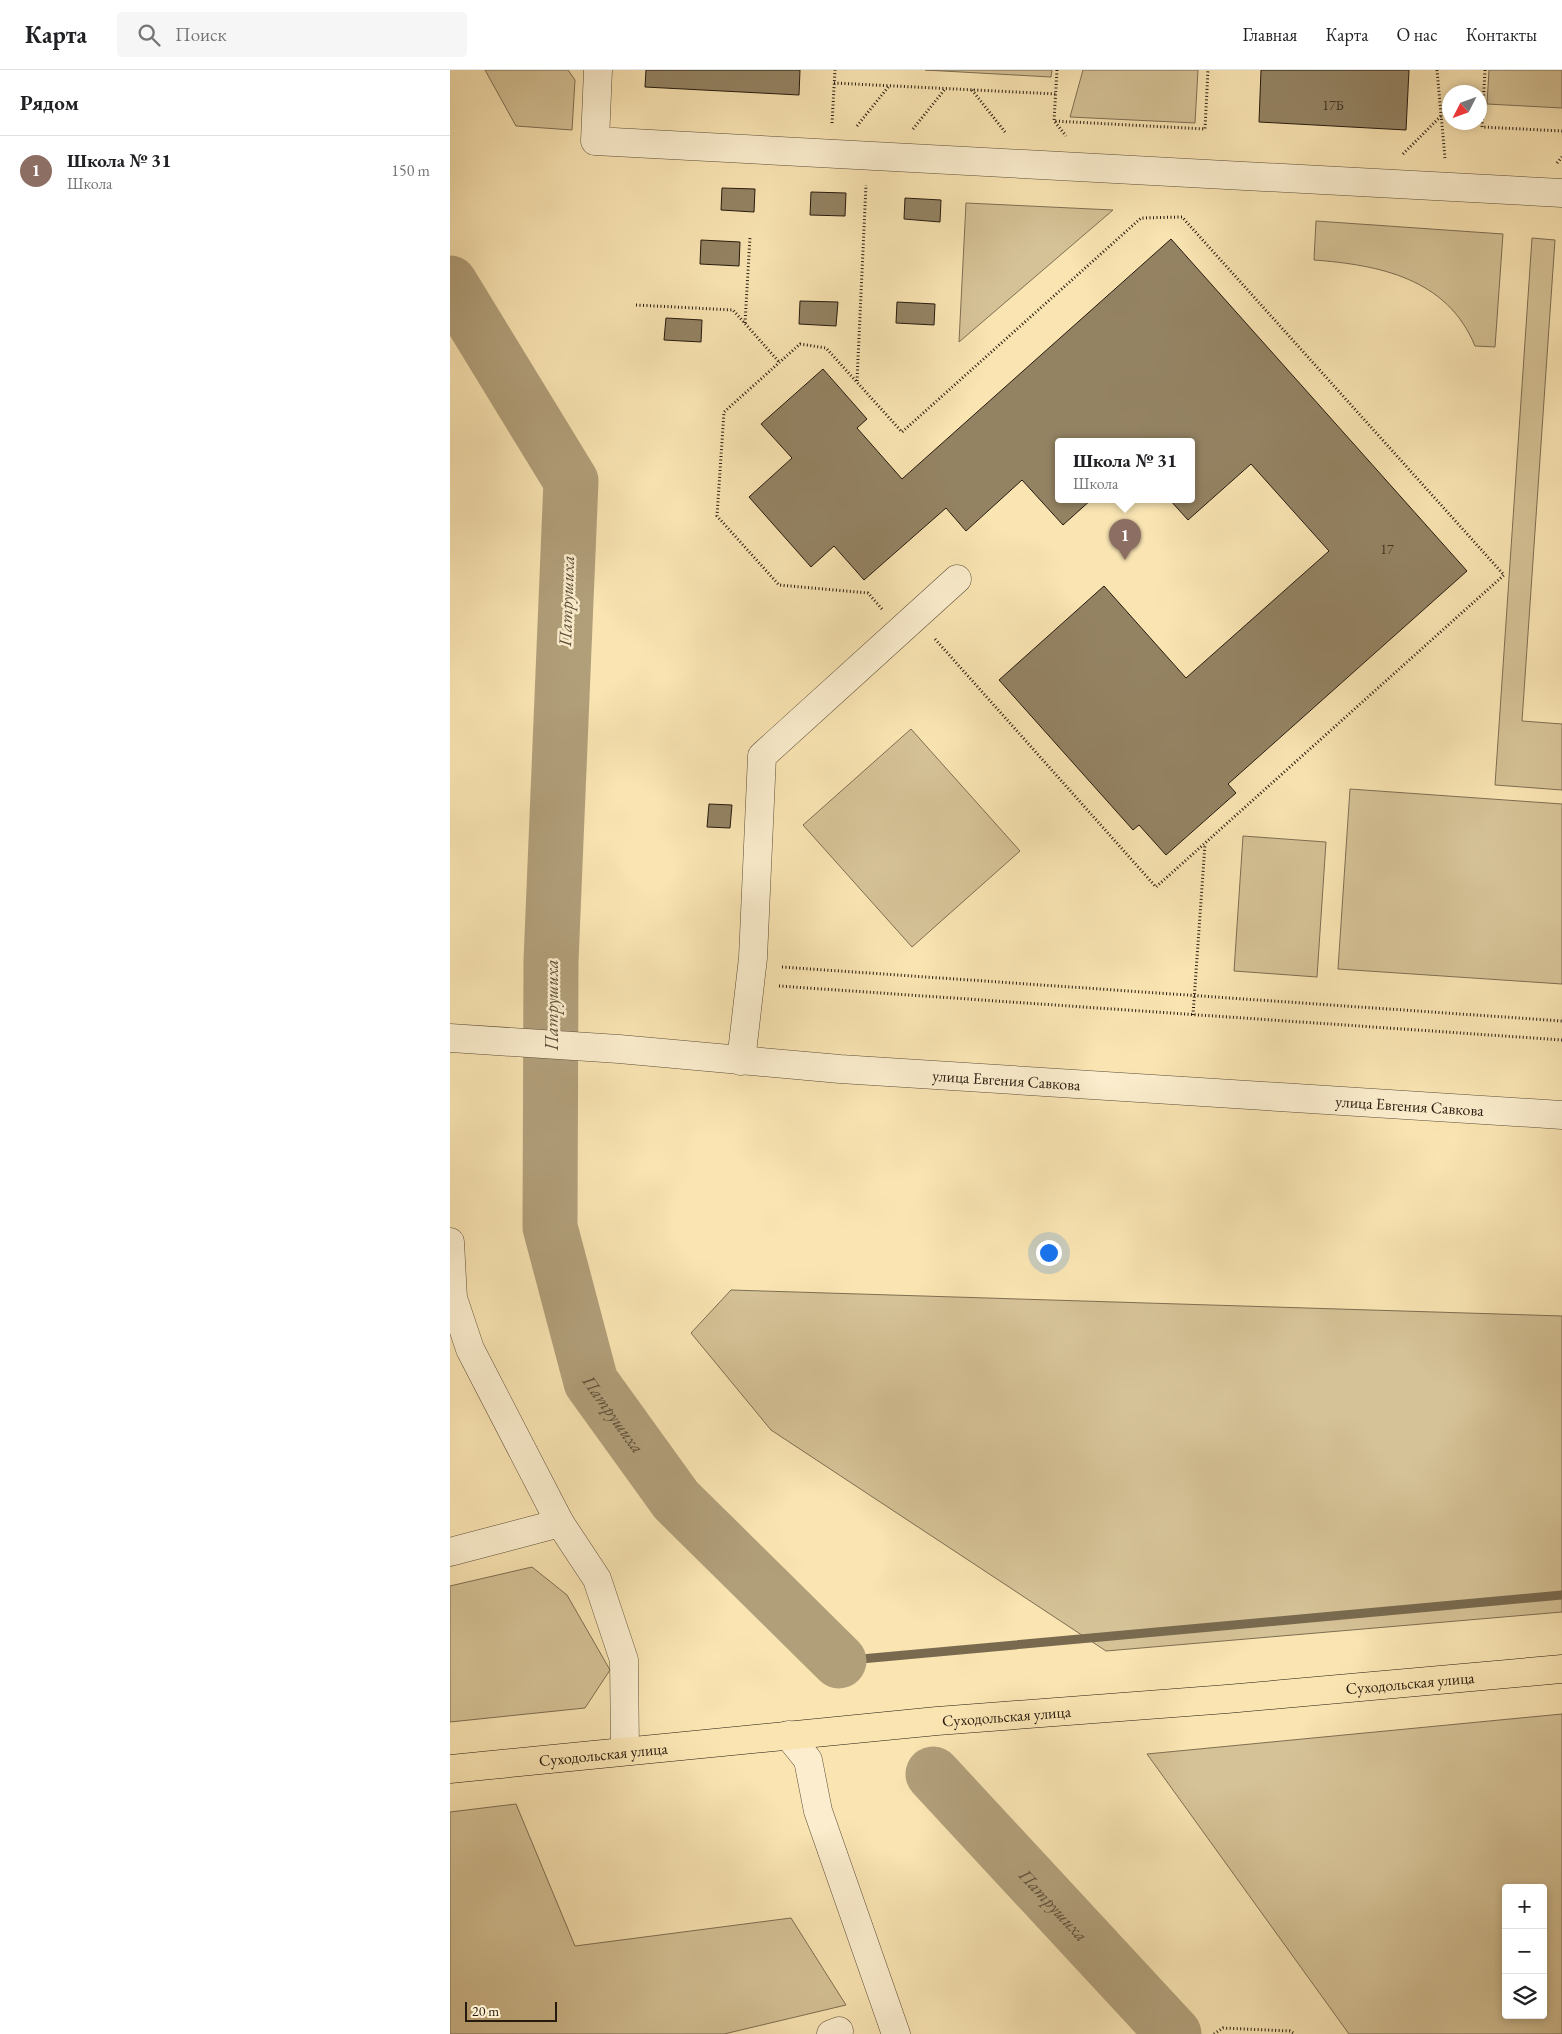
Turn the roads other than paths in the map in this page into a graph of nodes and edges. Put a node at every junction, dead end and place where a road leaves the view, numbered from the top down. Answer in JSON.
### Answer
{"nodes":[{"id":1,"x":598,"y":70,"type":"edge"},
{"id":2,"x":1562,"y":192,"type":"edge"},
{"id":3,"x":957,"y":579,"type":"dead end"},
{"id":4,"x":450,"y":1038,"type":"edge"},
{"id":5,"x":741,"y":1061,"type":"junction"},
{"id":6,"x":1562,"y":1115,"type":"edge"},
{"id":7,"x":450,"y":1242,"type":"edge"},
{"id":8,"x":460,"y":1348,"type":"edge"},
{"id":9,"x":560,"y":1523,"type":"junction"},
{"id":10,"x":450,"y":1552,"type":"edge"},
{"id":11,"x":1562,"y":1670,"type":"edge"},
{"id":12,"x":788,"y":1735,"type":"junction"},
{"id":13,"x":625,"y":1751,"type":"junction"},
{"id":14,"x":450,"y":1769,"type":"edge"},
{"id":15,"x":896,"y":2034,"type":"edge"}],
"edges":[{"from":1,"to":2,"type":"street"},
{"from":3,"to":5,"type":"street"},
{"from":4,"to":5,"type":"street","name":"улица Евгения Савкова"},
{"from":5,"to":6,"type":"street","name":"улица Евгения Савкова"},
{"from":7,"to":8,"type":"street"},
{"from":8,"to":9,"type":"street"},
{"from":9,"to":10,"type":"street"},
{"from":9,"to":13,"type":"street"},
{"from":11,"to":12,"type":"main road","name":"Суходольская улица"},
{"from":12,"to":13,"type":"main road","name":"Суходольская улица"},
{"from":12,"to":15,"type":"street"},
{"from":13,"to":14,"type":"main road","name":"Суходольская улица"}]}
